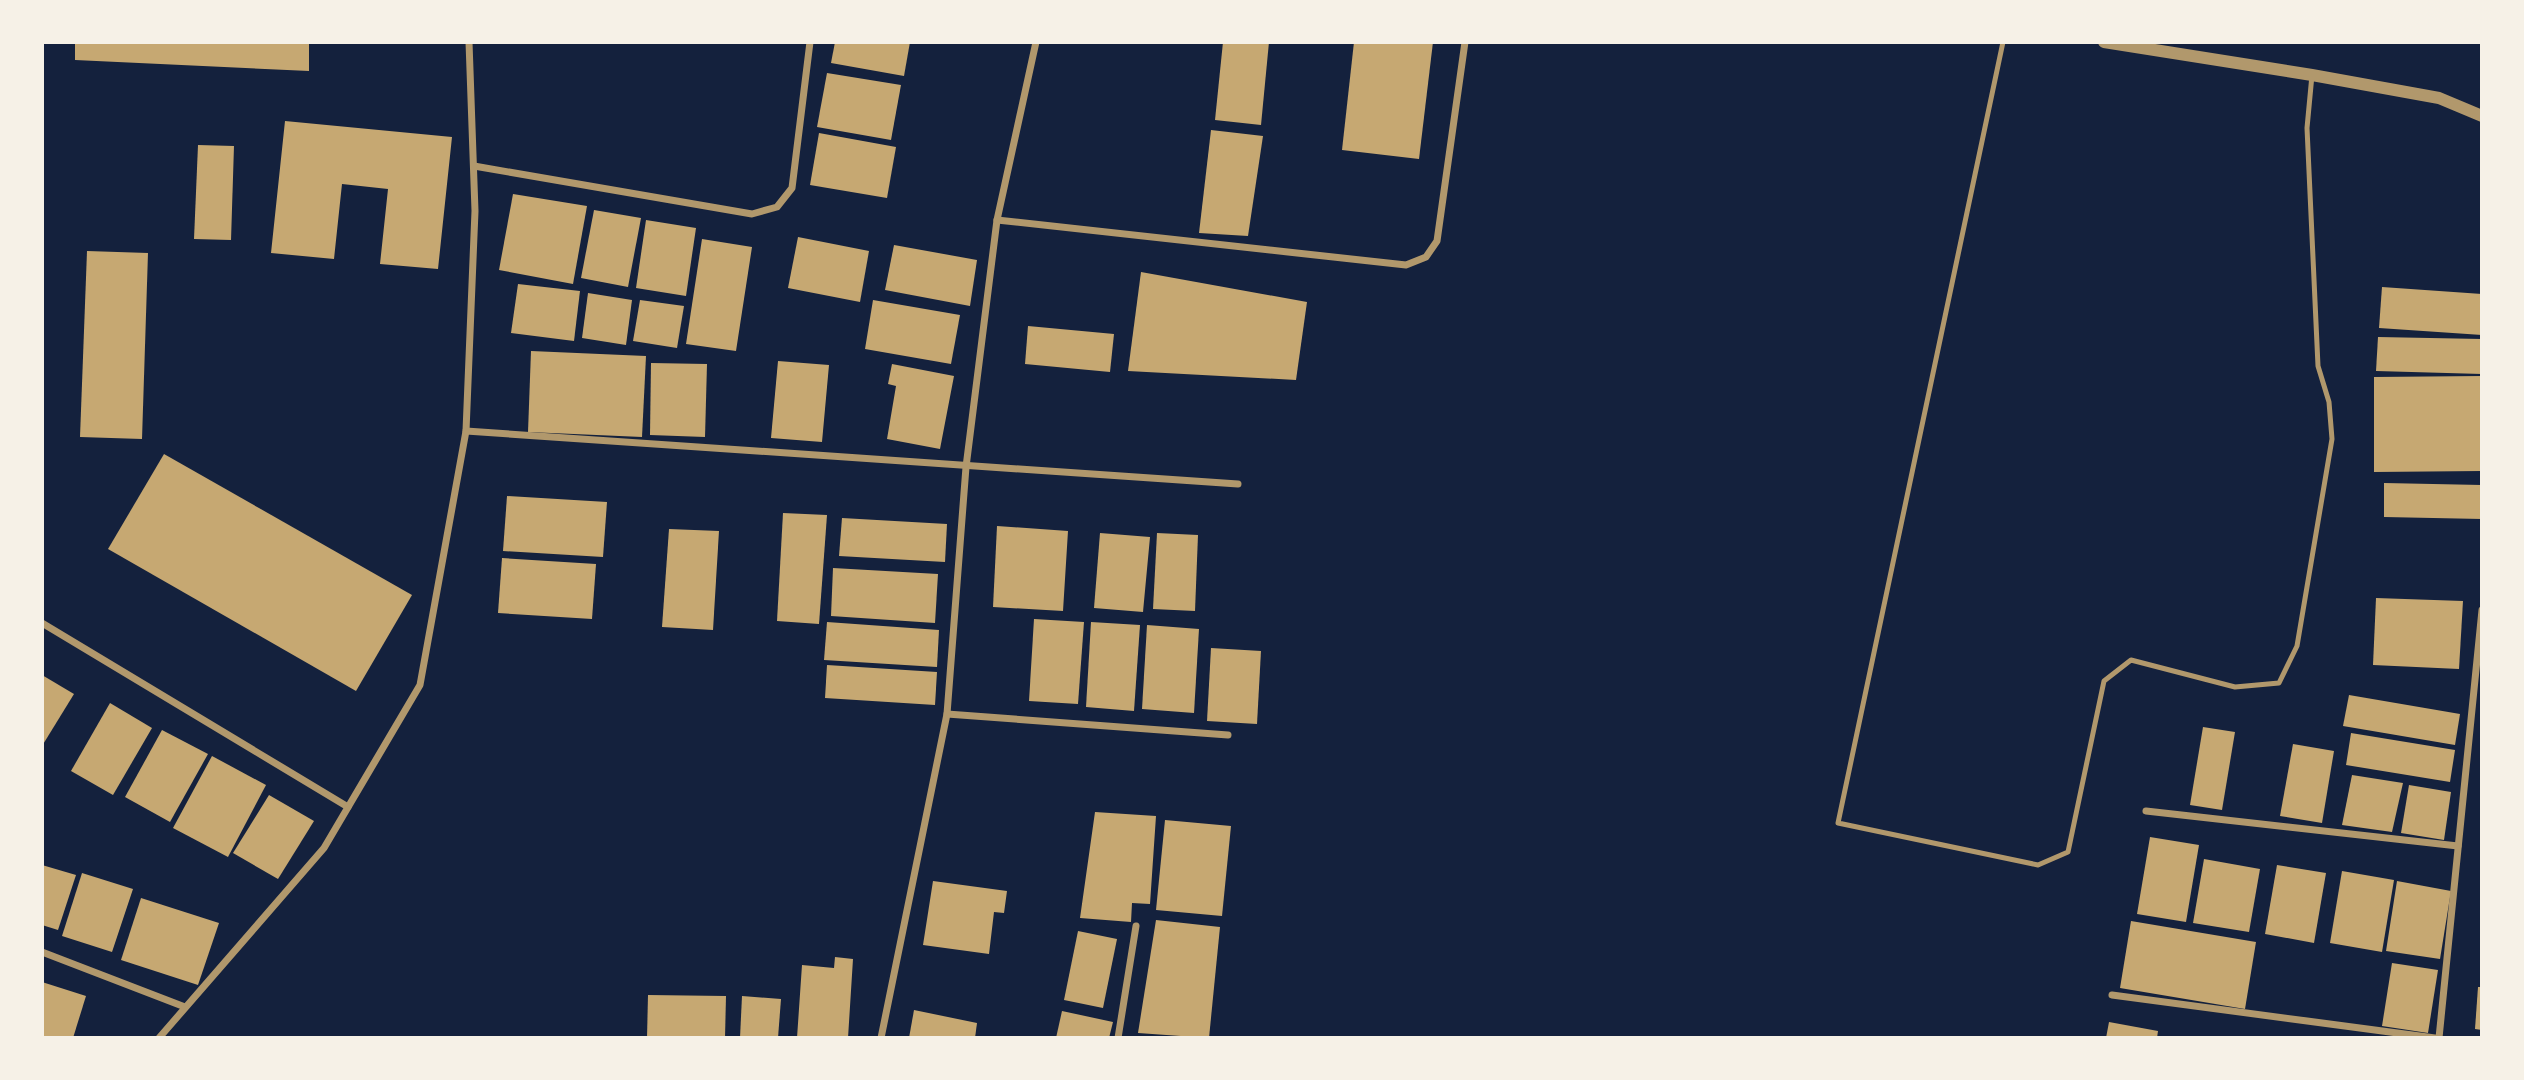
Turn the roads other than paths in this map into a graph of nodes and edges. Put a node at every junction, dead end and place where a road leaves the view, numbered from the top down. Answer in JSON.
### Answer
{"nodes":[{"id":1,"x":469,"y":42,"type":"edge"},
{"id":2,"x":810,"y":42,"type":"edge"},
{"id":3,"x":1036,"y":42,"type":"edge"},
{"id":4,"x":1465,"y":42,"type":"edge"},
{"id":5,"x":2003,"y":42,"type":"edge"},
{"id":6,"x":2104,"y":42,"type":"edge"},
{"id":7,"x":2312,"y":75,"type":"junction"},
{"id":8,"x":2482,"y":116,"type":"edge"},
{"id":9,"x":474,"y":166,"type":"junction"},
{"id":10,"x":997,"y":220,"type":"junction"},
{"id":11,"x":466,"y":431,"type":"junction"},
{"id":12,"x":966,"y":467,"type":"junction"},
{"id":13,"x":1238,"y":484,"type":"dead end"},
{"id":14,"x":2482,"y":610,"type":"edge"},
{"id":15,"x":42,"y":623,"type":"edge"},
{"id":16,"x":2473,"y":699,"type":"junction"},
{"id":17,"x":2482,"y":702,"type":"edge"},
{"id":18,"x":947,"y":714,"type":"junction"},
{"id":19,"x":1228,"y":735,"type":"dead end"},
{"id":20,"x":348,"y":807,"type":"junction"},
{"id":21,"x":2146,"y":811,"type":"dead end"},
{"id":22,"x":2458,"y":846,"type":"junction"},
{"id":23,"x":1136,"y":926,"type":"dead end"},
{"id":24,"x":42,"y":952,"type":"edge"},
{"id":25,"x":2112,"y":995,"type":"dead end"},
{"id":26,"x":185,"y":1007,"type":"junction"},
{"id":27,"x":159,"y":1038,"type":"edge"},
{"id":28,"x":881,"y":1038,"type":"edge"},
{"id":29,"x":1118,"y":1038,"type":"edge"},
{"id":30,"x":2437,"y":1038,"type":"edge"}],
"edges":[{"from":1,"to":9,"type":"street"},
{"from":2,"to":9,"type":"street"},
{"from":3,"to":10,"type":"street"},
{"from":4,"to":10,"type":"street"},
{"from":5,"to":7,"type":"lane"},
{"from":6,"to":7,"type":"street"},
{"from":7,"to":8,"type":"street"},
{"from":9,"to":11,"type":"street"},
{"from":10,"to":12,"type":"street"},
{"from":11,"to":12,"type":"street"},
{"from":11,"to":20,"type":"street"},
{"from":12,"to":13,"type":"street"},
{"from":12,"to":18,"type":"street"},
{"from":14,"to":16,"type":"street"},
{"from":15,"to":20,"type":"street"},
{"from":16,"to":17,"type":"street"},
{"from":16,"to":22,"type":"street"},
{"from":18,"to":19,"type":"street"},
{"from":18,"to":28,"type":"street"},
{"from":20,"to":26,"type":"street"},
{"from":21,"to":22,"type":"street"},
{"from":22,"to":30,"type":"street"},
{"from":23,"to":29,"type":"street"},
{"from":24,"to":26,"type":"street"},
{"from":25,"to":30,"type":"street"},
{"from":26,"to":27,"type":"street"}]}
